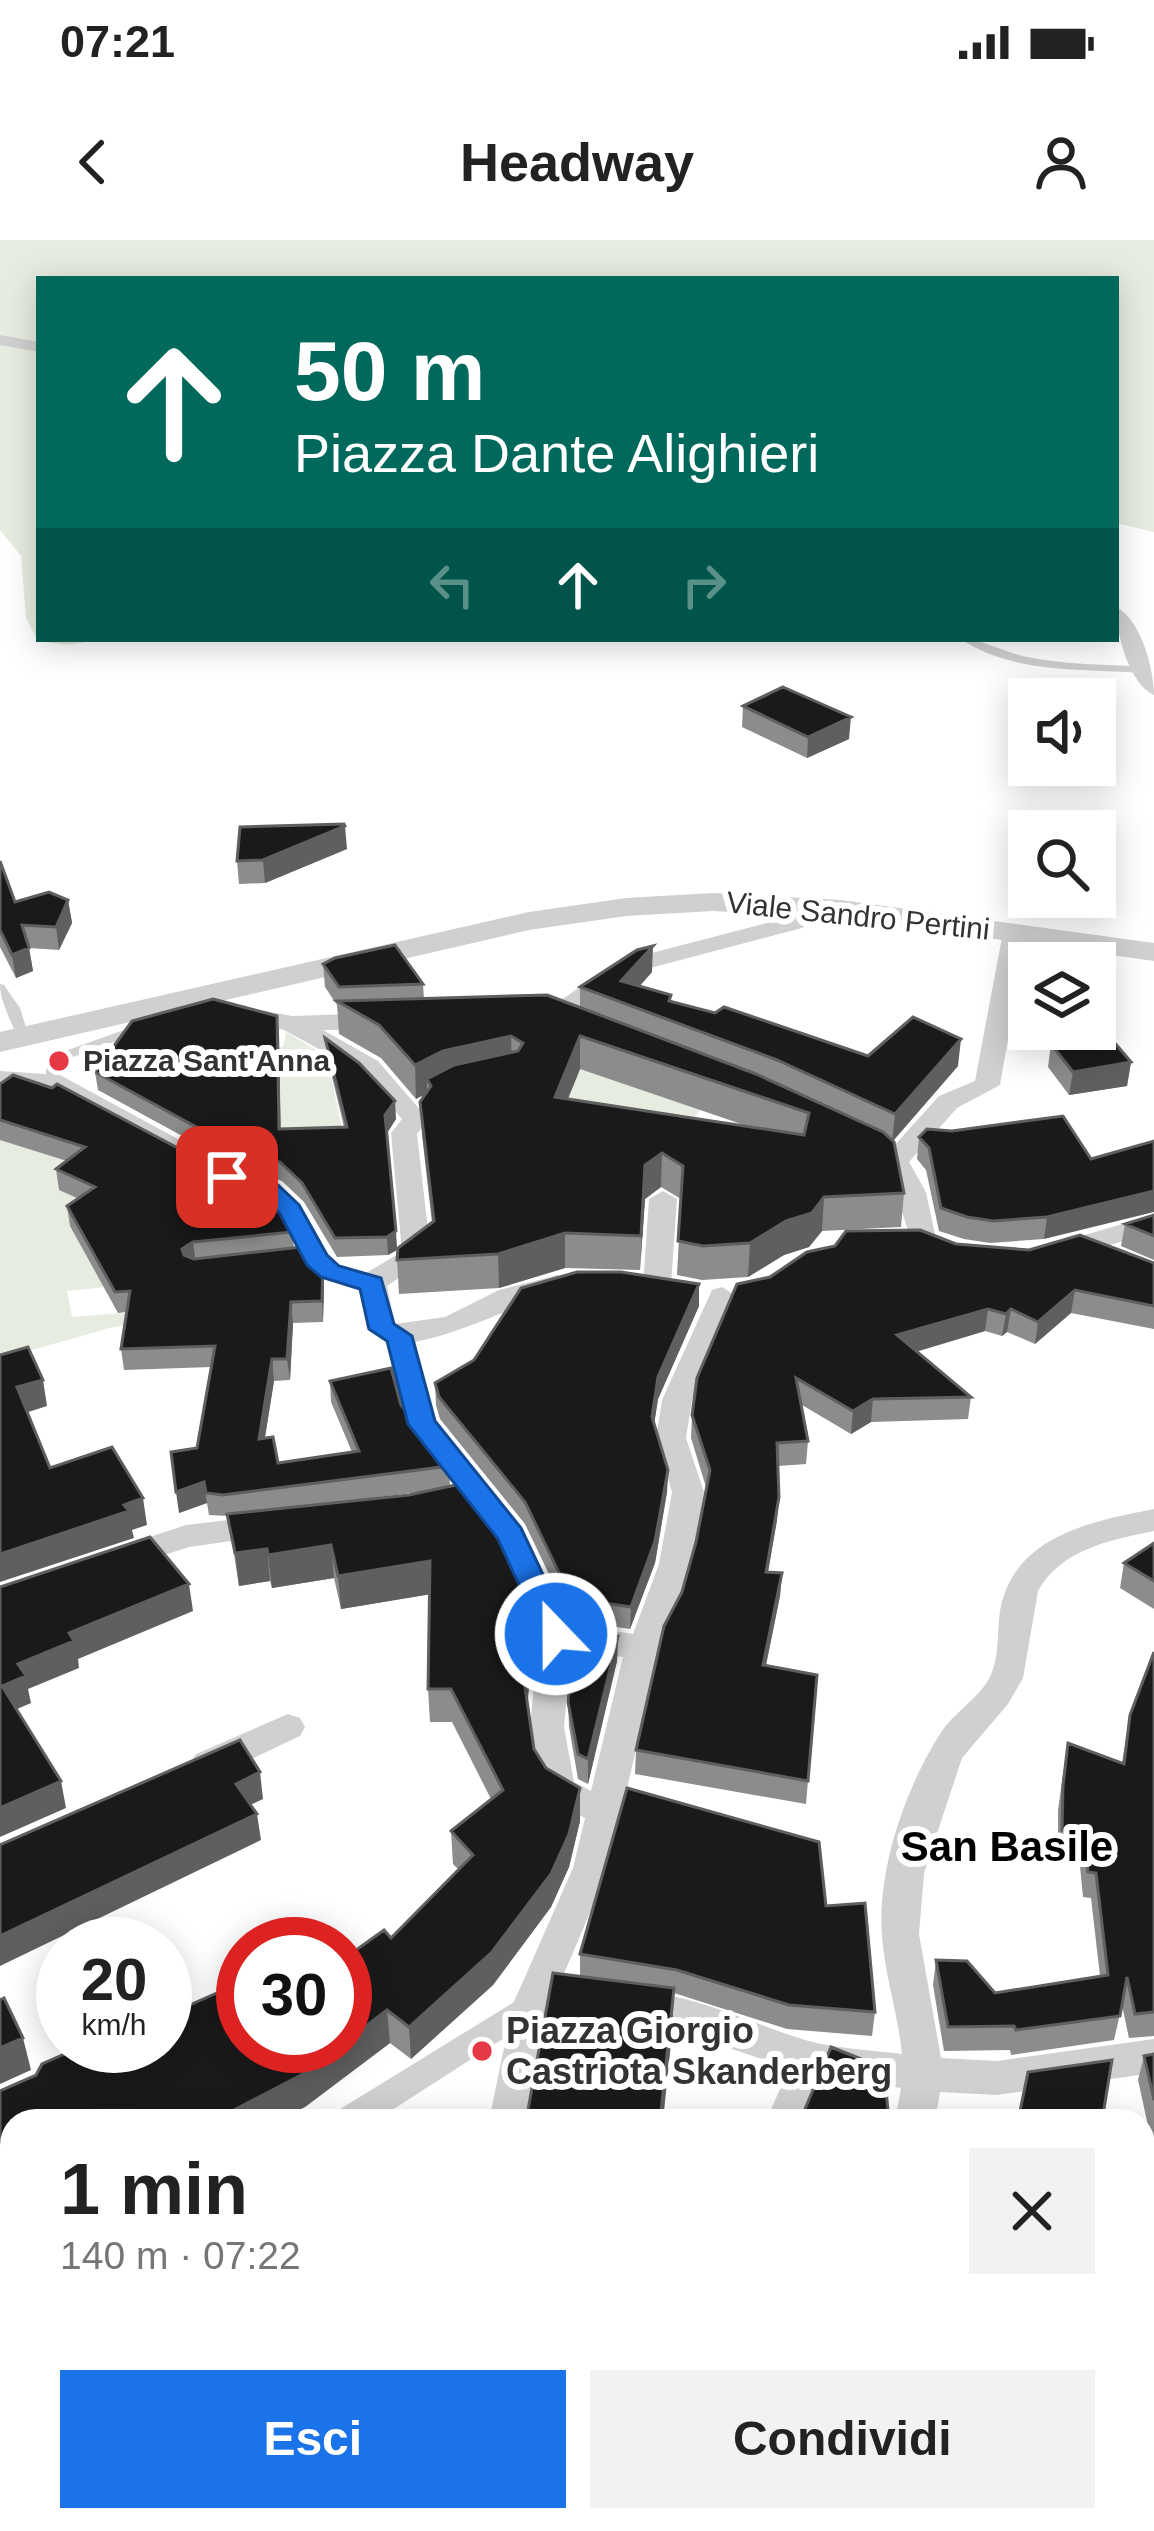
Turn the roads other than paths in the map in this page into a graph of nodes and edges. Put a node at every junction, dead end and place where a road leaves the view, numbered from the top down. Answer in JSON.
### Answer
{"nodes":[{"id":1,"x":0,"y":340,"type":"edge"},
{"id":2,"x":36,"y":346,"type":"edge"},
{"id":3,"x":1119,"y":619,"type":"edge"},
{"id":4,"x":971,"y":642,"type":"edge"},
{"id":5,"x":1150,"y":680,"type":"edge"},
{"id":6,"x":816,"y":908,"type":"junction"},
{"id":7,"x":1015,"y":932,"type":"junction"},
{"id":8,"x":1154,"y":952,"type":"edge"},
{"id":9,"x":0,"y":988,"type":"edge"},
{"id":10,"x":213,"y":1001,"type":"junction"},
{"id":11,"x":523,"y":1012,"type":"edge"},
{"id":12,"x":551,"y":1015,"type":"junction"},
{"id":13,"x":174,"y":1019,"type":"edge"},
{"id":14,"x":407,"y":1020,"type":"edge"},
{"id":15,"x":154,"y":1024,"type":"edge"},
{"id":16,"x":292,"y":1024,"type":"junction"},
{"id":17,"x":588,"y":1031,"type":"edge"},
{"id":18,"x":12,"y":1040,"type":"edge"},
{"id":19,"x":0,"y":1079,"type":"edge"},
{"id":20,"x":51,"y":1080,"type":"junction"},
{"id":21,"x":828,"y":1127,"type":"edge"},
{"id":22,"x":896,"y":1160,"type":"junction"},
{"id":23,"x":663,"y":1199,"type":"dead end"},
{"id":24,"x":1154,"y":1223,"type":"edge"},
{"id":25,"x":1084,"y":1246,"type":"junction"},
{"id":26,"x":954,"y":1253,"type":"edge"},
{"id":27,"x":1026,"y":1259,"type":"edge"},
{"id":28,"x":1127,"y":1267,"type":"edge"},
{"id":29,"x":372,"y":1284,"type":"junction"},
{"id":30,"x":758,"y":1289,"type":"edge"},
{"id":31,"x":690,"y":1291,"type":"junction"},
{"id":32,"x":399,"y":1336,"type":"junction"},
{"id":33,"x":1154,"y":1520,"type":"edge"},
{"id":34,"x":304,"y":1522,"type":"edge"},
{"id":35,"x":83,"y":1571,"type":"edge"},
{"id":36,"x":556,"y":1634,"type":"junction"},
{"id":37,"x":642,"y":1648,"type":"junction"},
{"id":38,"x":288,"y":1727,"type":"dead end"},
{"id":39,"x":185,"y":1774,"type":"edge"},
{"id":40,"x":604,"y":1806,"type":"junction"},
{"id":41,"x":535,"y":1998,"type":"junction"},
{"id":42,"x":1154,"y":2056,"type":"edge"},
{"id":43,"x":813,"y":2059,"type":"junction"},
{"id":44,"x":922,"y":2074,"type":"junction"},
{"id":45,"x":365,"y":2109,"type":"edge"},
{"id":46,"x":512,"y":2109,"type":"edge"},
{"id":47,"x":791,"y":2109,"type":"edge"},
{"id":48,"x":917,"y":2109,"type":"edge"}],
"edges":[{"from":1,"to":2,"type":"street"},
{"from":3,"to":5,"type":"street"},
{"from":4,"to":5,"type":"lane"},
{"from":6,"to":7,"type":"street","name":"Viale Sandro Pertini"},
{"from":6,"to":10,"type":"street","name":"Viale Sandro Pertini"},
{"from":6,"to":12,"type":"street"},
{"from":7,"to":8,"type":"street","name":"Viale Sandro Pertini"},
{"from":7,"to":22,"type":"street"},
{"from":9,"to":18,"type":"lane"},
{"from":10,"to":13,"type":"lane"},
{"from":10,"to":16,"type":"street"},
{"from":10,"to":18,"type":"street","name":"Viale Sandro Pertini"},
{"from":11,"to":12,"type":"street"},
{"from":12,"to":17,"type":"street"},
{"from":14,"to":16,"type":"street"},
{"from":15,"to":20,"type":"lane"},
{"from":16,"to":29,"type":"street"},
{"from":19,"to":20,"type":"street"},
{"from":20,"to":29,"type":"street"},
{"from":21,"to":22,"type":"street"},
{"from":22,"to":26,"type":"street"},
{"from":23,"to":31,"type":"street"},
{"from":24,"to":25,"type":"street"},
{"from":25,"to":27,"type":"street"},
{"from":25,"to":28,"type":"street"},
{"from":29,"to":32,"type":"street"},
{"from":30,"to":31,"type":"street"},
{"from":31,"to":32,"type":"street"},
{"from":31,"to":37,"type":"street"},
{"from":32,"to":36,"type":"street"},
{"from":33,"to":44,"type":"street"},
{"from":34,"to":35,"type":"street"},
{"from":36,"to":37,"type":"street"},
{"from":36,"to":40,"type":"street"},
{"from":37,"to":40,"type":"street"},
{"from":38,"to":39,"type":"street"},
{"from":40,"to":41,"type":"street"},
{"from":41,"to":43,"type":"street"},
{"from":41,"to":45,"type":"street"},
{"from":41,"to":46,"type":"street"},
{"from":42,"to":44,"type":"street"},
{"from":43,"to":44,"type":"street"},
{"from":43,"to":47,"type":"street"},
{"from":44,"to":48,"type":"street"}]}
